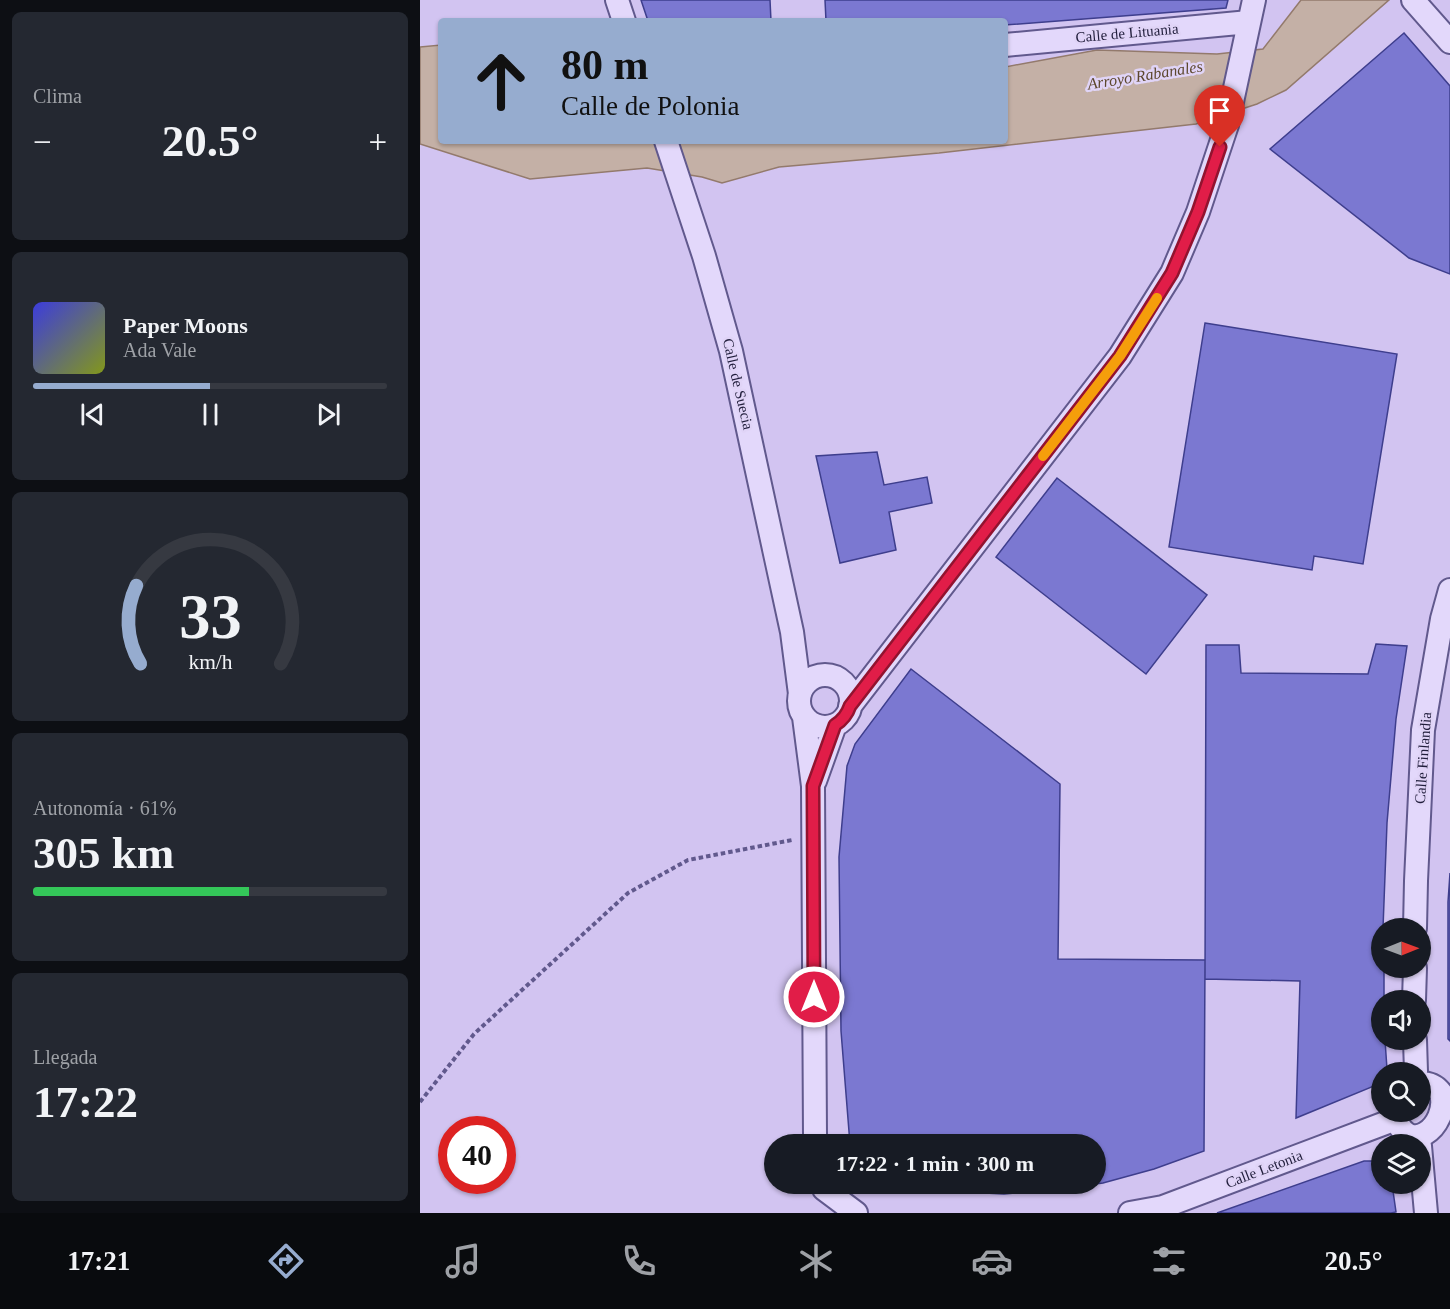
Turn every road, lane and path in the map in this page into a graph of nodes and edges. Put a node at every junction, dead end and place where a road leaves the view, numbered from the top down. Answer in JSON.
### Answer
{"nodes":[{"id":1,"x":617,"y":0,"type":"edge"},
{"id":2,"x":1254,"y":0,"type":"edge"},
{"id":3,"x":1419,"y":2,"type":"edge"},
{"id":4,"x":623,"y":18,"type":"edge"},
{"id":5,"x":1248,"y":30,"type":"junction"},
{"id":6,"x":1450,"y":42,"type":"edge"},
{"id":7,"x":1008,"y":45,"type":"edge"},
{"id":8,"x":667,"y":144,"type":"edge"},
{"id":9,"x":1450,"y":590,"type":"edge"},
{"id":10,"x":792,"y":632,"type":"junction"},
{"id":11,"x":880,"y":666,"type":"junction"},
{"id":12,"x":830,"y":677,"type":"junction"},
{"id":13,"x":800,"y":694,"type":"junction"},
{"id":14,"x":850,"y":706,"type":"junction"},
{"id":15,"x":804,"y":717,"type":"junction"},
{"id":16,"x":835,"y":725,"type":"junction"},
{"id":17,"x":813,"y":786,"type":"junction"},
{"id":18,"x":814,"y":836,"type":"junction"},
{"id":19,"x":1415,"y":918,"type":"edge"},
{"id":20,"x":1431,"y":1085,"type":"edge"},
{"id":21,"x":1448,"y":1101,"type":"edge"},
{"id":22,"x":420,"y":1102,"type":"edge"},
{"id":23,"x":1377,"y":1122,"type":"edge"},
{"id":24,"x":1398,"y":1122,"type":"edge"},
{"id":25,"x":815,"y":1134,"type":"edge"},
{"id":26,"x":1410,"y":1134,"type":"edge"},
{"id":27,"x":1431,"y":1134,"type":"edge"},
{"id":28,"x":824,"y":1194,"type":"edge"},
{"id":29,"x":833,"y":1194,"type":"edge"},
{"id":30,"x":1424,"y":1194,"type":"edge"},
{"id":31,"x":827,"y":1213,"type":"edge"},
{"id":32,"x":856,"y":1213,"type":"edge"},
{"id":33,"x":1130,"y":1213,"type":"edge"},
{"id":34,"x":1425,"y":1213,"type":"edge"}],
"edges":[{"from":1,"to":4,"type":"street"},
{"from":2,"to":5,"type":"street"},
{"from":3,"to":6,"type":"street"},
{"from":5,"to":7,"type":"street","name":"Calle de Lituania"},
{"from":5,"to":11,"type":"street"},
{"from":8,"to":10,"type":"street","name":"Calle de Suecia"},
{"from":9,"to":19,"type":"street","name":"Calle Finlandia"},
{"from":10,"to":12,"type":"street","name":"Calle de Suecia"},
{"from":10,"to":13,"type":"street","name":"Calle de Suecia"},
{"from":11,"to":12,"type":"street"},
{"from":11,"to":14,"type":"street"},
{"from":12,"to":13,"type":"street"},
{"from":12,"to":14,"type":"street"},
{"from":13,"to":15,"type":"street"},
{"from":14,"to":16,"type":"street"},
{"from":15,"to":16,"type":"street"},
{"from":15,"to":17,"type":"street"},
{"from":16,"to":17,"type":"street"},
{"from":17,"to":18,"type":"street"},
{"from":18,"to":22,"type":"path"},
{"from":18,"to":25,"type":"street"},
{"from":20,"to":21,"type":"street"},
{"from":21,"to":27,"type":"street"},
{"from":23,"to":33,"type":"street","name":"Calle Letonia"},
{"from":24,"to":26,"type":"street"},
{"from":28,"to":31,"type":"street"},
{"from":29,"to":32,"type":"street"},
{"from":30,"to":34,"type":"street"}]}
